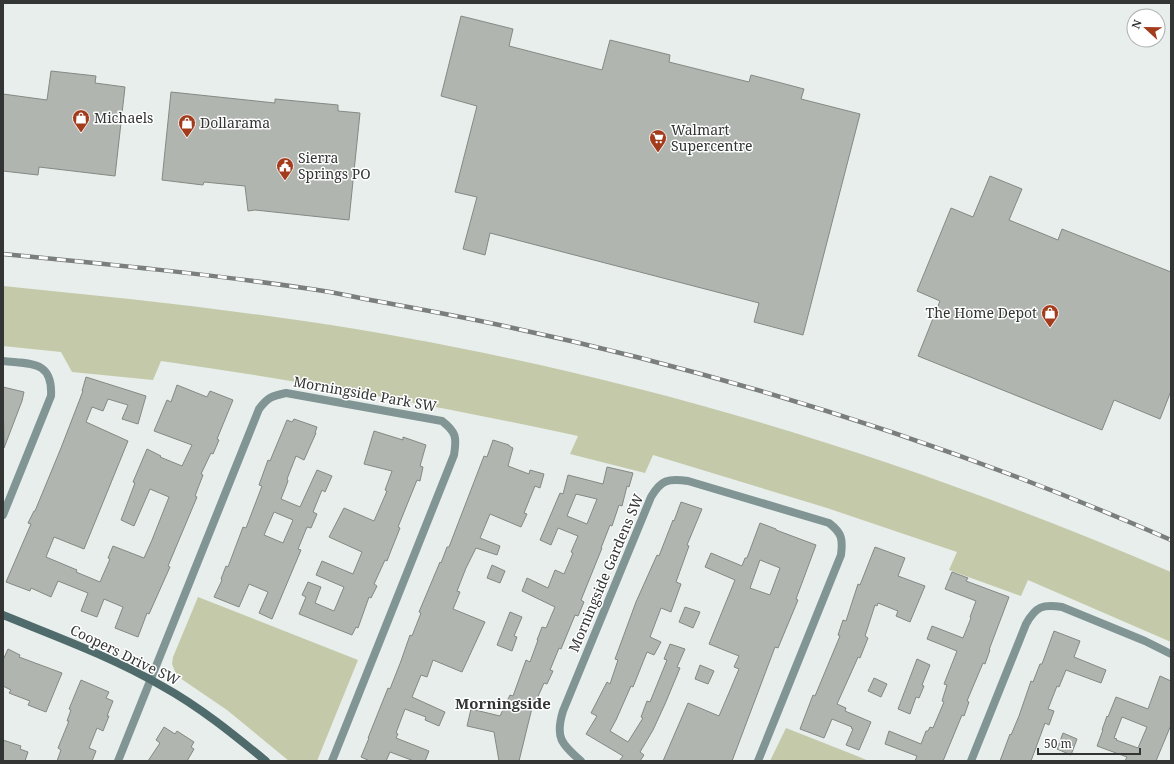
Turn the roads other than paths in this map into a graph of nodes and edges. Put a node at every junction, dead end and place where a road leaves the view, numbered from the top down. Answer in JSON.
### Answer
{"nodes":[{"id":1,"x":3,"y":361,"type":"edge"},
{"id":2,"x":3,"y":515,"type":"edge"},
{"id":3,"x":3,"y":615,"type":"edge"},
{"id":4,"x":1171,"y":654,"type":"edge"},
{"id":5,"x":151,"y":679,"type":"junction"},
{"id":6,"x":118,"y":761,"type":"edge"},
{"id":7,"x":266,"y":761,"type":"edge"},
{"id":8,"x":332,"y":761,"type":"edge"},
{"id":9,"x":581,"y":761,"type":"edge"},
{"id":10,"x":758,"y":761,"type":"edge"},
{"id":11,"x":971,"y":761,"type":"edge"}],
"edges":[{"from":1,"to":2,"type":"street"},
{"from":3,"to":5,"type":"street","name":"Coopers Drive SW"},
{"from":4,"to":11,"type":"street"},
{"from":5,"to":6,"type":"street","name":"Morningside Park SW"},
{"from":5,"to":7,"type":"street","name":"Coopers Drive SW"},
{"from":5,"to":8,"type":"street","name":"Morningside Park SW"},
{"from":9,"to":10,"type":"street","name":"Morningside Gardens SW"}]}
